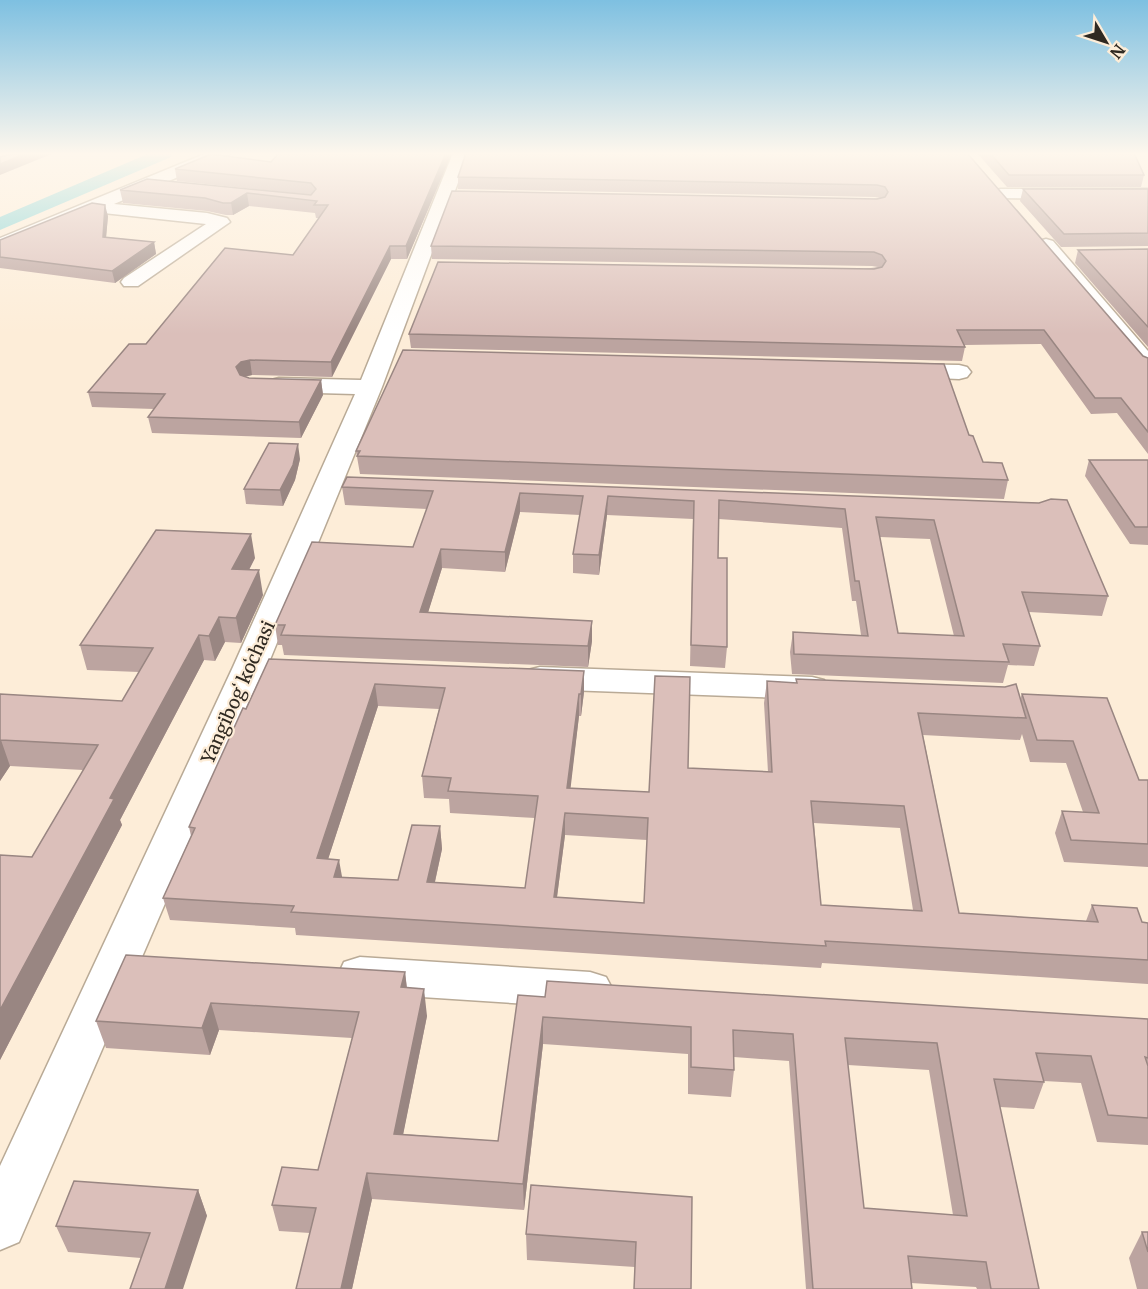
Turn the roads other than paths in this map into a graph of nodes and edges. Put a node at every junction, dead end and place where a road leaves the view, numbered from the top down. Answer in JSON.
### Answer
{"nodes":[{"id":1,"x":78,"y":213,"type":"edge"},
{"id":2,"x":157,"y":213,"type":"edge"},
{"id":3,"x":450,"y":213,"type":"edge"},
{"id":4,"x":1031,"y":229,"type":"edge"},
{"id":5,"x":0,"y":245,"type":"edge"},
{"id":6,"x":1078,"y":254,"type":"edge"},
{"id":7,"x":1054,"y":255,"type":"junction"},
{"id":8,"x":131,"y":282,"type":"dead end"},
{"id":9,"x":1118,"y":327,"type":"junction"},
{"id":10,"x":1148,"y":327,"type":"edge"},
{"id":11,"x":1148,"y":365,"type":"edge"},
{"id":12,"x":386,"y":367,"type":"junction"},
{"id":13,"x":876,"y":370,"type":"edge"},
{"id":14,"x":959,"y":372,"type":"dead end"},
{"id":15,"x":252,"y":384,"type":"edge"},
{"id":16,"x":250,"y":667,"type":"junction"},
{"id":17,"x":286,"y":668,"type":"edge"},
{"id":18,"x":512,"y":677,"type":"edge"},
{"id":19,"x":845,"y":689,"type":"edge"},
{"id":20,"x":118,"y":960,"type":"junction"},
{"id":21,"x":166,"y":963,"type":"edge"},
{"id":22,"x":322,"y":973,"type":"edge"},
{"id":23,"x":633,"y":993,"type":"edge"},
{"id":24,"x":0,"y":1224,"type":"edge"}],
"edges":[{"from":1,"to":5,"type":"street"},
{"from":2,"to":8,"type":"street"},
{"from":3,"to":12,"type":"street","name":"Yangibogʻ koʻchasi"},
{"from":4,"to":7,"type":"street"},
{"from":6,"to":7,"type":"street"},
{"from":7,"to":9,"type":"street"},
{"from":9,"to":10,"type":"street"},
{"from":9,"to":11,"type":"street"},
{"from":12,"to":15,"type":"street"},
{"from":12,"to":16,"type":"street","name":"Yangibogʻ koʻchasi"},
{"from":13,"to":14,"type":"street"},
{"from":16,"to":17,"type":"street"},
{"from":16,"to":20,"type":"street","name":"Yangibogʻ koʻchasi"},
{"from":18,"to":19,"type":"street"},
{"from":20,"to":21,"type":"street"},
{"from":20,"to":24,"type":"street","name":"Yangibogʻ koʻchasi"},
{"from":22,"to":23,"type":"street"}]}
